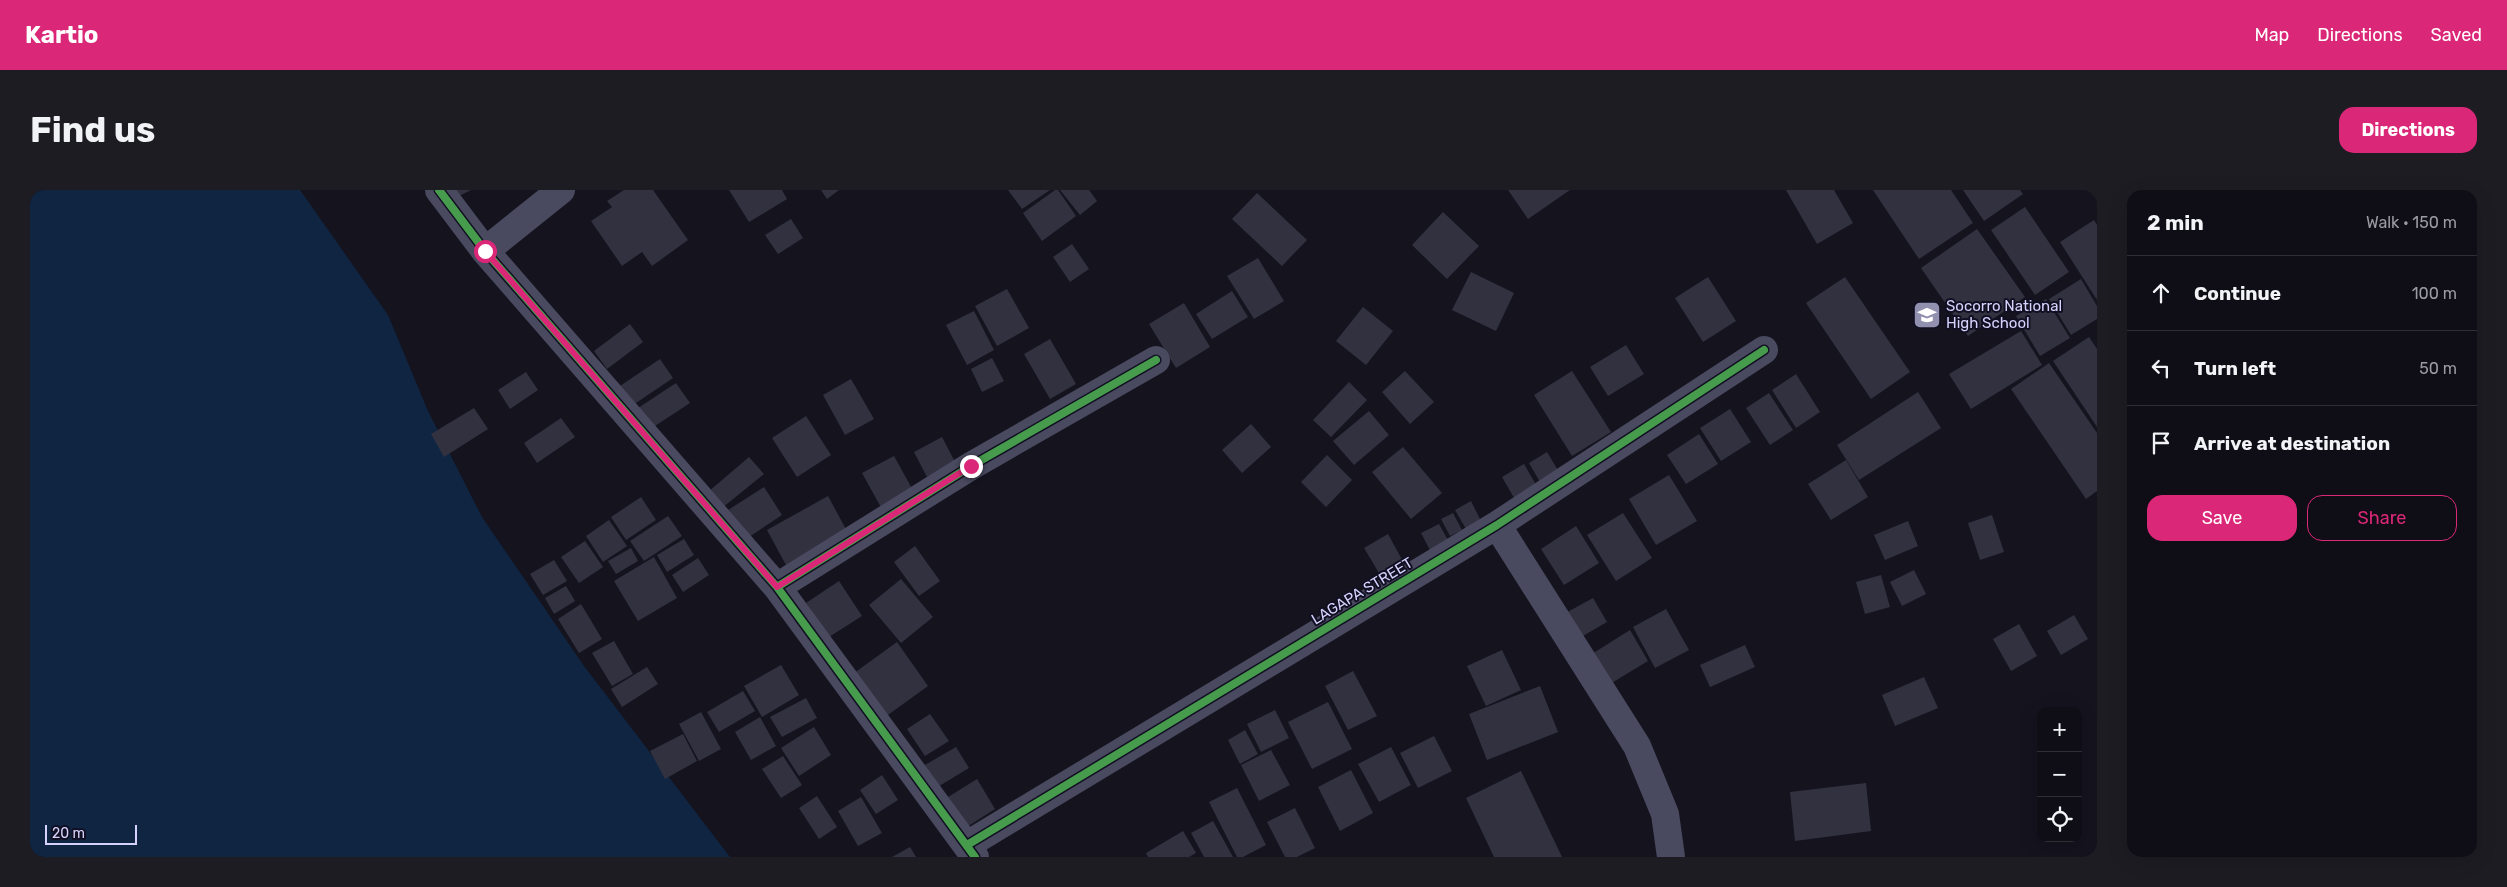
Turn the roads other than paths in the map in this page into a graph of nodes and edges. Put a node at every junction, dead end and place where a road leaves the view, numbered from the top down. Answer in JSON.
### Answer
{"nodes":[{"id":1,"x":439,"y":190,"type":"edge"},
{"id":2,"x":561,"y":190,"type":"edge"},
{"id":3,"x":485,"y":251,"type":"junction"},
{"id":4,"x":1764,"y":350,"type":"dead end"},
{"id":5,"x":1156,"y":360,"type":"dead end"},
{"id":6,"x":1497,"y":525,"type":"junction"},
{"id":7,"x":777,"y":587,"type":"junction"},
{"id":8,"x":971,"y":851,"type":"edge"},
{"id":9,"x":1671,"y":857,"type":"edge"}],
"edges":[{"from":1,"to":3,"type":"street"},
{"from":2,"to":3,"type":"street"},
{"from":3,"to":7,"type":"street"},
{"from":4,"to":6,"type":"street","name":"LAGAPA STREET"},
{"from":5,"to":7,"type":"street"},
{"from":6,"to":8,"type":"street","name":"LAGAPA STREET"},
{"from":6,"to":9,"type":"street"},
{"from":7,"to":8,"type":"street"}]}
